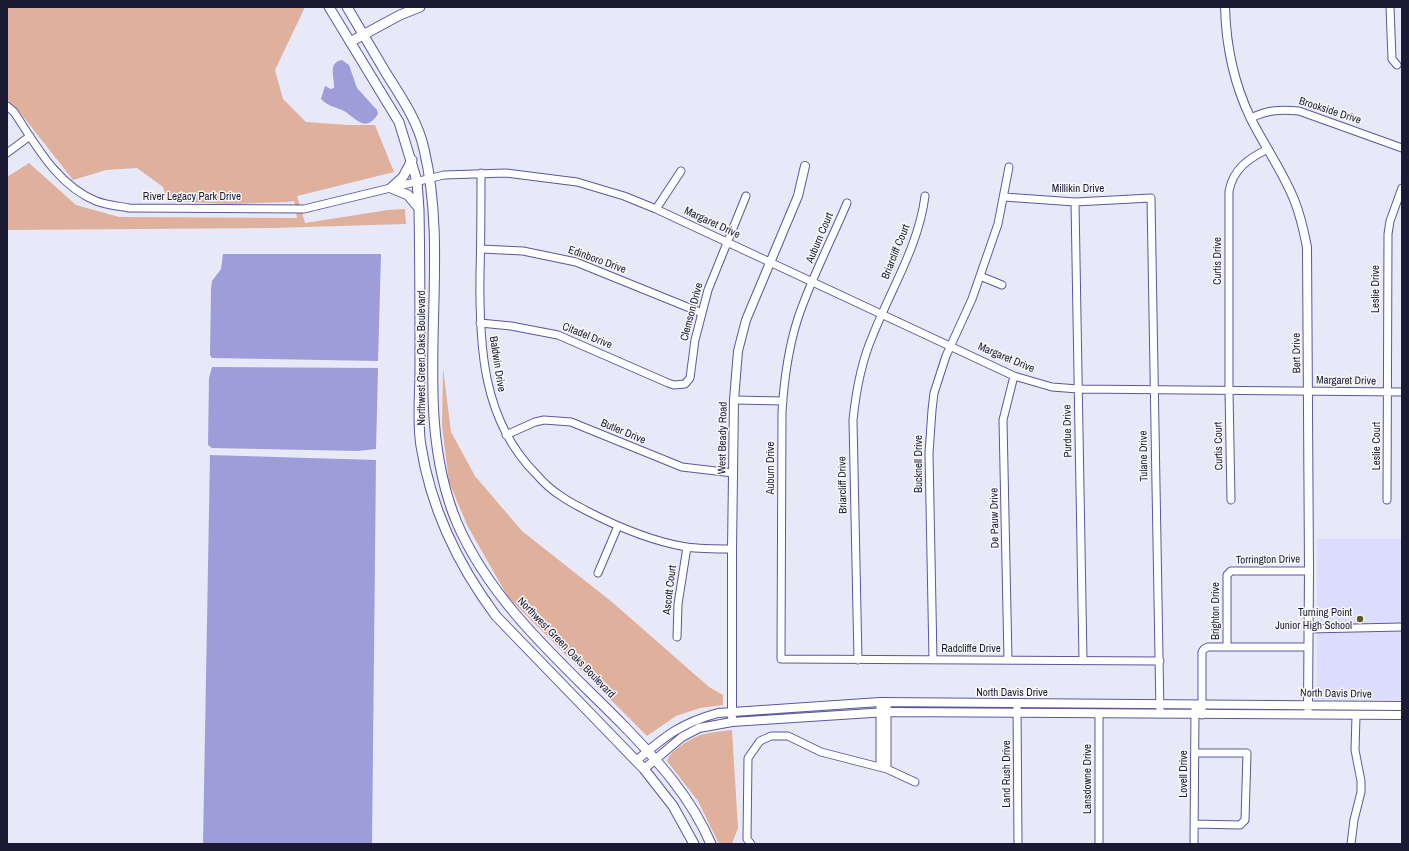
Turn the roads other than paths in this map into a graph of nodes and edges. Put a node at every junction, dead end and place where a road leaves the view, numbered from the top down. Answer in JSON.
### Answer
{"nodes":[{"id":1,"x":329,"y":7,"type":"edge"},
{"id":2,"x":347,"y":7,"type":"edge"},
{"id":3,"x":420,"y":7,"type":"edge"},
{"id":4,"x":1225,"y":7,"type":"edge"},
{"id":5,"x":1390,"y":7,"type":"edge"},
{"id":6,"x":363,"y":35,"type":"junction"},
{"id":7,"x":350,"y":42,"type":"junction"},
{"id":8,"x":1397,"y":65,"type":"dead end"},
{"id":9,"x":7,"y":106,"type":"edge"},
{"id":10,"x":1251,"y":118,"type":"junction"},
{"id":11,"x":30,"y":136,"type":"junction"},
{"id":12,"x":1402,"y":148,"type":"edge"},
{"id":13,"x":1268,"y":149,"type":"junction"},
{"id":14,"x":7,"y":153,"type":"edge"},
{"id":15,"x":412,"y":160,"type":"junction"},
{"id":16,"x":805,"y":166,"type":"dead end"},
{"id":17,"x":1009,"y":167,"type":"dead end"},
{"id":18,"x":681,"y":171,"type":"dead end"},
{"id":19,"x":481,"y":173,"type":"junction"},
{"id":20,"x":430,"y":178,"type":"junction"},
{"id":21,"x":416,"y":181,"type":"junction"},
{"id":22,"x":391,"y":188,"type":"junction"},
{"id":23,"x":1402,"y":188,"type":"edge"},
{"id":24,"x":746,"y":196,"type":"dead end"},
{"id":25,"x":925,"y":196,"type":"dead end"},
{"id":26,"x":1004,"y":197,"type":"junction"},
{"id":27,"x":1151,"y":198,"type":"joint"},
{"id":28,"x":1076,"y":202,"type":"junction"},
{"id":29,"x":848,"y":203,"type":"dead end"},
{"id":30,"x":656,"y":209,"type":"junction"},
{"id":31,"x":419,"y":210,"type":"junction"},
{"id":32,"x":728,"y":242,"type":"junction"},
{"id":33,"x":481,"y":249,"type":"junction"},
{"id":34,"x":770,"y":262,"type":"junction"},
{"id":35,"x":980,"y":276,"type":"junction"},
{"id":36,"x":813,"y":282,"type":"junction"},
{"id":37,"x":1002,"y":285,"type":"dead end"},
{"id":38,"x":702,"y":313,"type":"junction"},
{"id":39,"x":882,"y":314,"type":"junction"},
{"id":40,"x":480,"y":324,"type":"junction"},
{"id":41,"x":951,"y":346,"type":"junction"},
{"id":42,"x":1014,"y":376,"type":"junction"},
{"id":43,"x":682,"y":385,"type":"joint"},
{"id":44,"x":1078,"y":389,"type":"junction"},
{"id":45,"x":1154,"y":390,"type":"junction"},
{"id":46,"x":1229,"y":391,"type":"junction"},
{"id":47,"x":1309,"y":391,"type":"junction"},
{"id":48,"x":1388,"y":392,"type":"junction"},
{"id":49,"x":1402,"y":392,"type":"edge"},
{"id":50,"x":734,"y":400,"type":"junction"},
{"id":51,"x":783,"y":401,"type":"junction"},
{"id":52,"x":506,"y":435,"type":"junction"},
{"id":53,"x":733,"y":473,"type":"junction"},
{"id":54,"x":1231,"y":500,"type":"dead end"},
{"id":55,"x":1388,"y":500,"type":"dead end"},
{"id":56,"x":618,"y":526,"type":"junction"},
{"id":57,"x":687,"y":547,"type":"junction"},
{"id":58,"x":732,"y":549,"type":"junction"},
{"id":59,"x":1309,"y":571,"type":"junction"},
{"id":60,"x":598,"y":573,"type":"dead end"},
{"id":61,"x":1228,"y":575,"type":"joint"},
{"id":62,"x":1402,"y":627,"type":"edge"},
{"id":63,"x":1308,"y":629,"type":"junction"},
{"id":64,"x":677,"y":637,"type":"dead end"},
{"id":65,"x":1227,"y":647,"type":"junction"},
{"id":66,"x":1308,"y":647,"type":"junction"},
{"id":67,"x":782,"y":659,"type":"joint"},
{"id":68,"x":858,"y":660,"type":"junction"},
{"id":69,"x":933,"y":660,"type":"junction"},
{"id":70,"x":1008,"y":660,"type":"junction"},
{"id":71,"x":1083,"y":661,"type":"junction"},
{"id":72,"x":1160,"y":661,"type":"junction"},
{"id":73,"x":883,"y":702,"type":"junction"},
{"id":74,"x":1017,"y":704,"type":"junction"},
{"id":75,"x":1160,"y":704,"type":"junction"},
{"id":76,"x":1198,"y":704,"type":"junction"},
{"id":77,"x":1308,"y":704,"type":"junction"},
{"id":78,"x":1402,"y":706,"type":"edge"},
{"id":79,"x":883,"y":712,"type":"junction"},
{"id":80,"x":732,"y":713,"type":"junction"},
{"id":81,"x":1017,"y":714,"type":"junction"},
{"id":82,"x":1099,"y":714,"type":"junction"},
{"id":83,"x":1160,"y":714,"type":"junction"},
{"id":84,"x":1198,"y":715,"type":"junction"},
{"id":85,"x":1308,"y":715,"type":"junction"},
{"id":86,"x":1402,"y":715,"type":"edge"},
{"id":87,"x":1356,"y":716,"type":"junction"},
{"id":88,"x":732,"y":722,"type":"junction"},
{"id":89,"x":648,"y":751,"type":"junction"},
{"id":90,"x":1195,"y":753,"type":"junction"},
{"id":91,"x":656,"y":759,"type":"junction"},
{"id":92,"x":636,"y":761,"type":"junction"},
{"id":93,"x":883,"y":768,"type":"junction"},
{"id":94,"x":644,"y":769,"type":"junction"},
{"id":95,"x":916,"y":782,"type":"dead end"},
{"id":96,"x":1194,"y":824,"type":"junction"},
{"id":97,"x":749,"y":842,"type":"edge"},
{"id":98,"x":694,"y":844,"type":"edge"},
{"id":99,"x":710,"y":844,"type":"edge"},
{"id":100,"x":1018,"y":844,"type":"edge"},
{"id":101,"x":1099,"y":844,"type":"edge"},
{"id":102,"x":1194,"y":844,"type":"edge"},
{"id":103,"x":1351,"y":844,"type":"edge"}],
"edges":[{"from":1,"to":7,"type":"main road","name":"Northwest Green Oaks Boulevard"},
{"from":2,"to":6,"type":"main road","name":"Northwest Green Oaks Boulevard"},
{"from":3,"to":6,"type":"main road"},
{"from":4,"to":10,"type":"street","name":"Bert Drive"},
{"from":5,"to":8,"type":"street"},
{"from":6,"to":7,"type":"main road"},
{"from":6,"to":20,"type":"main road","name":"Northwest Green Oaks Boulevard"},
{"from":7,"to":15,"type":"main road","name":"Northwest Green Oaks Boulevard"},
{"from":9,"to":11,"type":"street","name":"River Legacy Park Drive"},
{"from":10,"to":12,"type":"street","name":"Brookside Drive"},
{"from":10,"to":13,"type":"street","name":"Bert Drive"},
{"from":11,"to":14,"type":"street"},
{"from":11,"to":22,"type":"street","name":"River Legacy Park Drive"},
{"from":13,"to":46,"type":"street","name":"Curtis Drive"},
{"from":13,"to":47,"type":"street","name":"Bert Drive"},
{"from":15,"to":21,"type":"main road","name":"Northwest Green Oaks Boulevard"},
{"from":15,"to":22,"type":"main road"},
{"from":16,"to":34,"type":"street","name":"West Beady Road"},
{"from":17,"to":26,"type":"street","name":"Bucknell Drive"},
{"from":18,"to":30,"type":"street"},
{"from":19,"to":20,"type":"street","name":"Margaret Drive"},
{"from":19,"to":30,"type":"street","name":"Margaret Drive"},
{"from":19,"to":33,"type":"street","name":"Baldwin Drive"},
{"from":20,"to":21,"type":"street","name":"Margaret Drive"},
{"from":20,"to":89,"type":"main road","name":"Northwest Green Oaks Boulevard"},
{"from":21,"to":22,"type":"street","name":"River Legacy Park Drive"},
{"from":21,"to":31,"type":"main road","name":"Northwest Green Oaks Boulevard"},
{"from":22,"to":31,"type":"main road"},
{"from":23,"to":48,"type":"street","name":"Leslie Drive"},
{"from":24,"to":32,"type":"street","name":"Clemson Drive"},
{"from":25,"to":39,"type":"street","name":"Briarcliff Court"},
{"from":26,"to":28,"type":"street","name":"Millikin Drive"},
{"from":26,"to":35,"type":"street","name":"Bucknell Drive"},
{"from":27,"to":28,"type":"street","name":"Millikin Drive"},
{"from":27,"to":45,"type":"street","name":"Tulane Drive"},
{"from":28,"to":44,"type":"street","name":"Purdue Drive"},
{"from":29,"to":36,"type":"street","name":"Auburn Court"},
{"from":30,"to":32,"type":"street","name":"Margaret Drive"},
{"from":31,"to":92,"type":"main road","name":"Northwest Green Oaks Boulevard"},
{"from":32,"to":34,"type":"street","name":"Margaret Drive"},
{"from":32,"to":38,"type":"street","name":"Clemson Drive"},
{"from":33,"to":38,"type":"street","name":"Edinboro Drive"},
{"from":33,"to":40,"type":"street","name":"Baldwin Drive"},
{"from":34,"to":36,"type":"street","name":"Margaret Drive"},
{"from":34,"to":50,"type":"street","name":"West Beady Road"},
{"from":35,"to":37,"type":"street"},
{"from":35,"to":41,"type":"street","name":"Bucknell Drive"},
{"from":36,"to":39,"type":"street","name":"Margaret Drive"},
{"from":36,"to":51,"type":"street","name":"Auburn Drive"},
{"from":38,"to":43,"type":"street","name":"Clemson Drive"},
{"from":39,"to":41,"type":"street","name":"Margaret Drive"},
{"from":39,"to":68,"type":"street","name":"Briarcliff Drive"},
{"from":40,"to":43,"type":"street","name":"Citadel Drive"},
{"from":40,"to":52,"type":"street","name":"Baldwin Drive"},
{"from":41,"to":42,"type":"street","name":"Margaret Drive"},
{"from":41,"to":69,"type":"street","name":"Bucknell Drive"},
{"from":42,"to":44,"type":"street","name":"Margaret Drive"},
{"from":42,"to":70,"type":"street","name":"De Pauw Drive"},
{"from":44,"to":45,"type":"street","name":"Margaret Drive"},
{"from":44,"to":71,"type":"street","name":"Purdue Drive"},
{"from":45,"to":46,"type":"street","name":"Margaret Drive"},
{"from":45,"to":72,"type":"street","name":"Tulane Drive"},
{"from":46,"to":47,"type":"street","name":"Margaret Drive"},
{"from":46,"to":54,"type":"street","name":"Curtis Court"},
{"from":47,"to":48,"type":"street","name":"Margaret Drive"},
{"from":47,"to":59,"type":"street","name":"Bert Drive"},
{"from":48,"to":49,"type":"street","name":"Margaret Drive"},
{"from":48,"to":55,"type":"street","name":"Leslie Court"},
{"from":50,"to":51,"type":"street"},
{"from":50,"to":53,"type":"street","name":"West Beady Road"},
{"from":51,"to":67,"type":"street","name":"Auburn Drive"},
{"from":52,"to":53,"type":"street","name":"Butler Drive"},
{"from":52,"to":56,"type":"street","name":"Baldwin Drive"},
{"from":53,"to":58,"type":"street","name":"West Beady Road"},
{"from":56,"to":57,"type":"street","name":"Baldwin Drive"},
{"from":56,"to":60,"type":"street"},
{"from":57,"to":58,"type":"street","name":"Baldwin Drive"},
{"from":57,"to":64,"type":"street","name":"Ascott Court"},
{"from":58,"to":80,"type":"street","name":"West Beady Road"},
{"from":59,"to":61,"type":"street","name":"Torrington Drive"},
{"from":59,"to":63,"type":"street","name":"Bert Drive"},
{"from":61,"to":65,"type":"street","name":"Brighton Drive"},
{"from":62,"to":63,"type":"street"},
{"from":63,"to":66,"type":"street","name":"Bert Drive"},
{"from":65,"to":66,"type":"street"},
{"from":65,"to":76,"type":"street","name":"Lovell Drive"},
{"from":66,"to":77,"type":"street","name":"Bert Drive"},
{"from":67,"to":68,"type":"street","name":"Radcliffe Drive"},
{"from":68,"to":69,"type":"street","name":"Radcliffe Drive"},
{"from":69,"to":70,"type":"street","name":"Radcliffe Drive"},
{"from":70,"to":71,"type":"street","name":"Radcliffe Drive"},
{"from":71,"to":72,"type":"street","name":"Radcliffe Drive"},
{"from":72,"to":75,"type":"street","name":"Tulane Drive"},
{"from":73,"to":74,"type":"street","name":"North Davis Drive"},
{"from":73,"to":79,"type":"street"},
{"from":73,"to":80,"type":"street","name":"North Davis Drive"},
{"from":74,"to":75,"type":"street","name":"North Davis Drive"},
{"from":74,"to":81,"type":"street","name":"Land Rush Drive"},
{"from":75,"to":76,"type":"street","name":"North Davis Drive"},
{"from":75,"to":83,"type":"street","name":"Tulane Drive"},
{"from":76,"to":77,"type":"street","name":"North Davis Drive"},
{"from":76,"to":84,"type":"street","name":"Lovell Drive"},
{"from":77,"to":78,"type":"street","name":"North Davis Drive"},
{"from":77,"to":85,"type":"street","name":"Bert Drive"},
{"from":79,"to":81,"type":"street","name":"North Davis Drive"},
{"from":79,"to":88,"type":"street","name":"North Davis Drive"},
{"from":79,"to":93,"type":"street"},
{"from":80,"to":88,"type":"street","name":"West Beady Road"},
{"from":80,"to":89,"type":"street","name":"North Davis Drive"},
{"from":81,"to":82,"type":"street","name":"North Davis Drive"},
{"from":81,"to":100,"type":"street","name":"Land Rush Drive"},
{"from":82,"to":83,"type":"street","name":"North Davis Drive"},
{"from":82,"to":101,"type":"street","name":"Lansdowne Drive"},
{"from":83,"to":84,"type":"street","name":"North Davis Drive"},
{"from":84,"to":85,"type":"street","name":"North Davis Drive"},
{"from":84,"to":90,"type":"street","name":"Lovell Drive"},
{"from":85,"to":87,"type":"street","name":"North Davis Drive"},
{"from":86,"to":87,"type":"street","name":"North Davis Drive"},
{"from":87,"to":103,"type":"street"},
{"from":88,"to":91,"type":"street","name":"North Davis Drive"},
{"from":89,"to":91,"type":"main road","name":"Northwest Green Oaks Boulevard"},
{"from":89,"to":92,"type":"street","name":"North Davis Drive"},
{"from":90,"to":96,"type":"street","name":"Lovell Drive"},
{"from":90,"to":96,"type":"street"},
{"from":91,"to":94,"type":"street","name":"North Davis Drive"},
{"from":91,"to":99,"type":"main road","name":"Northwest Green Oaks Boulevard"},
{"from":92,"to":94,"type":"main road","name":"Northwest Green Oaks Boulevard"},
{"from":93,"to":95,"type":"street"},
{"from":93,"to":97,"type":"street"},
{"from":94,"to":98,"type":"main road","name":"Northwest Green Oaks Boulevard"},
{"from":96,"to":102,"type":"street","name":"Lovell Drive"}]}
